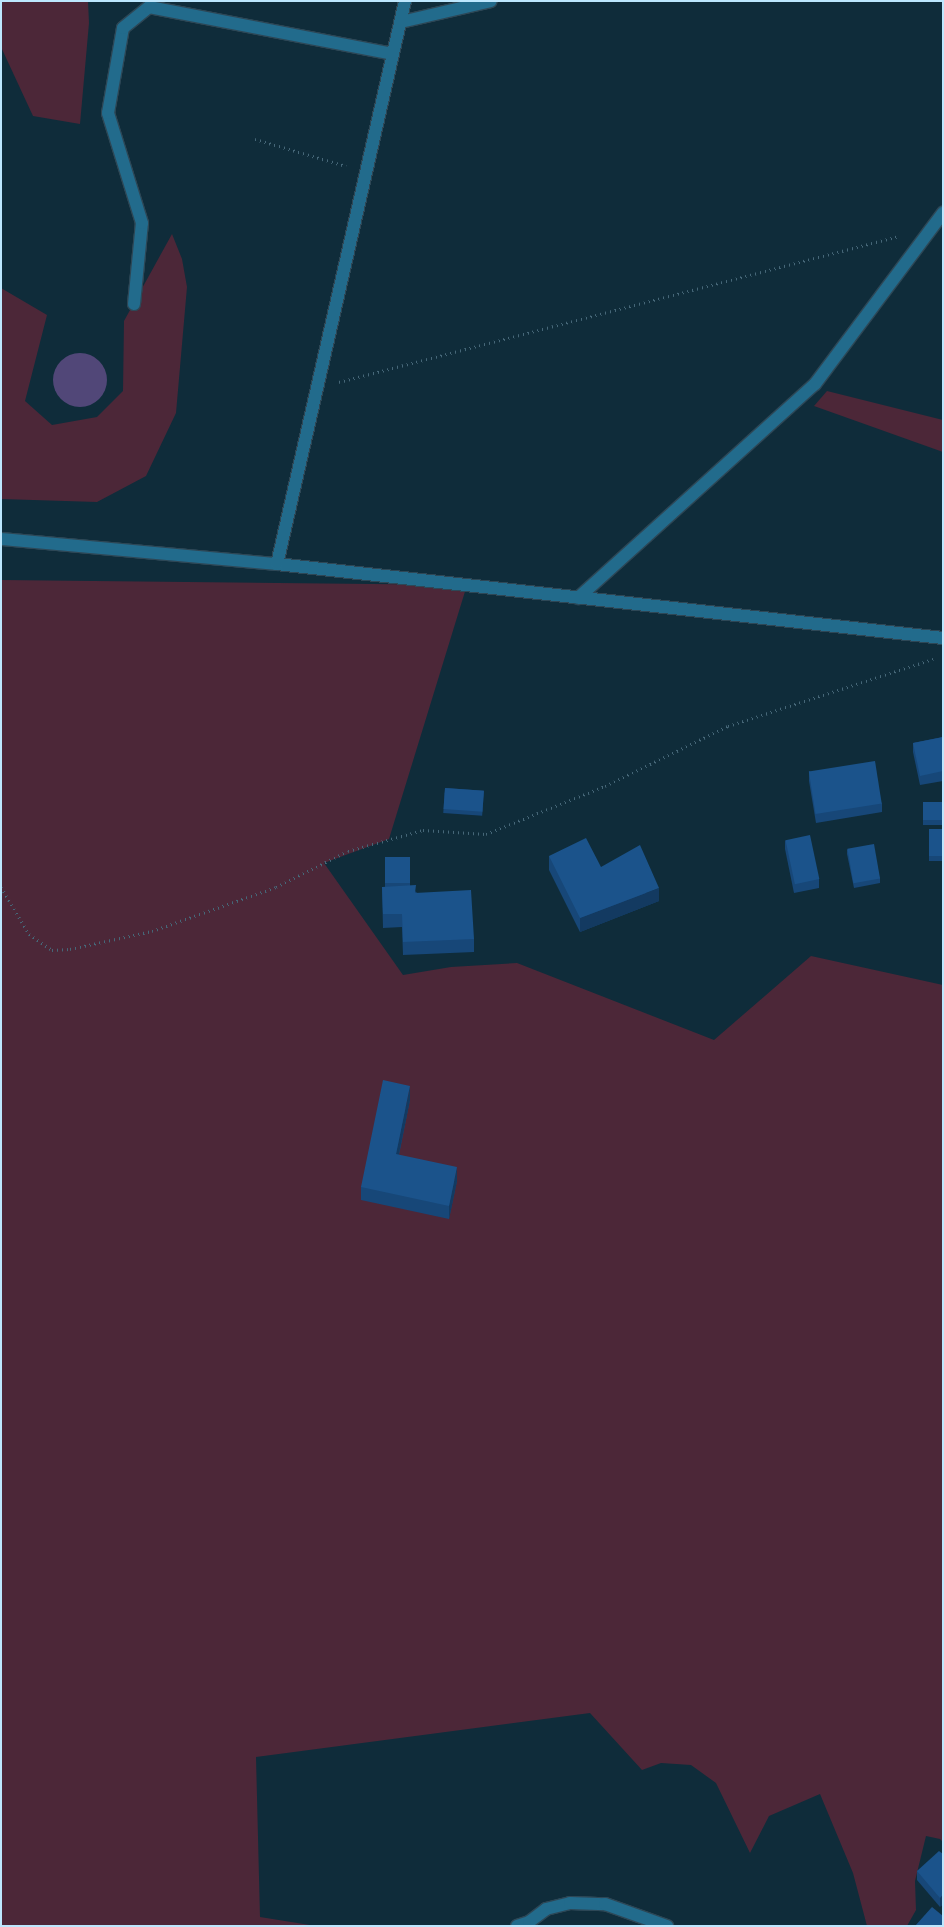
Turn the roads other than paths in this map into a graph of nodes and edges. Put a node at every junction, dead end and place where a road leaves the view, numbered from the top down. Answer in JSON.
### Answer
{"nodes":[{"id":1,"x":405,"y":1,"type":"edge"},
{"id":2,"x":491,"y":1,"type":"edge"},
{"id":3,"x":401,"y":22,"type":"junction"},
{"id":4,"x":392,"y":54,"type":"junction"},
{"id":5,"x":943,"y":213,"type":"edge"},
{"id":6,"x":134,"y":304,"type":"dead end"},
{"id":7,"x":1,"y":539,"type":"edge"},
{"id":8,"x":277,"y":564,"type":"junction"},
{"id":9,"x":578,"y":598,"type":"junction"},
{"id":10,"x":943,"y":638,"type":"edge"},
{"id":11,"x":517,"y":1926,"type":"edge"},
{"id":12,"x":667,"y":1926,"type":"edge"}],
"edges":[{"from":1,"to":3,"type":"street"},
{"from":2,"to":3,"type":"street"},
{"from":3,"to":4,"type":"street"},
{"from":4,"to":6,"type":"street"},
{"from":4,"to":8,"type":"street"},
{"from":5,"to":9,"type":"street"},
{"from":7,"to":8,"type":"street"},
{"from":8,"to":9,"type":"street"},
{"from":9,"to":10,"type":"street"},
{"from":11,"to":12,"type":"street"}]}
